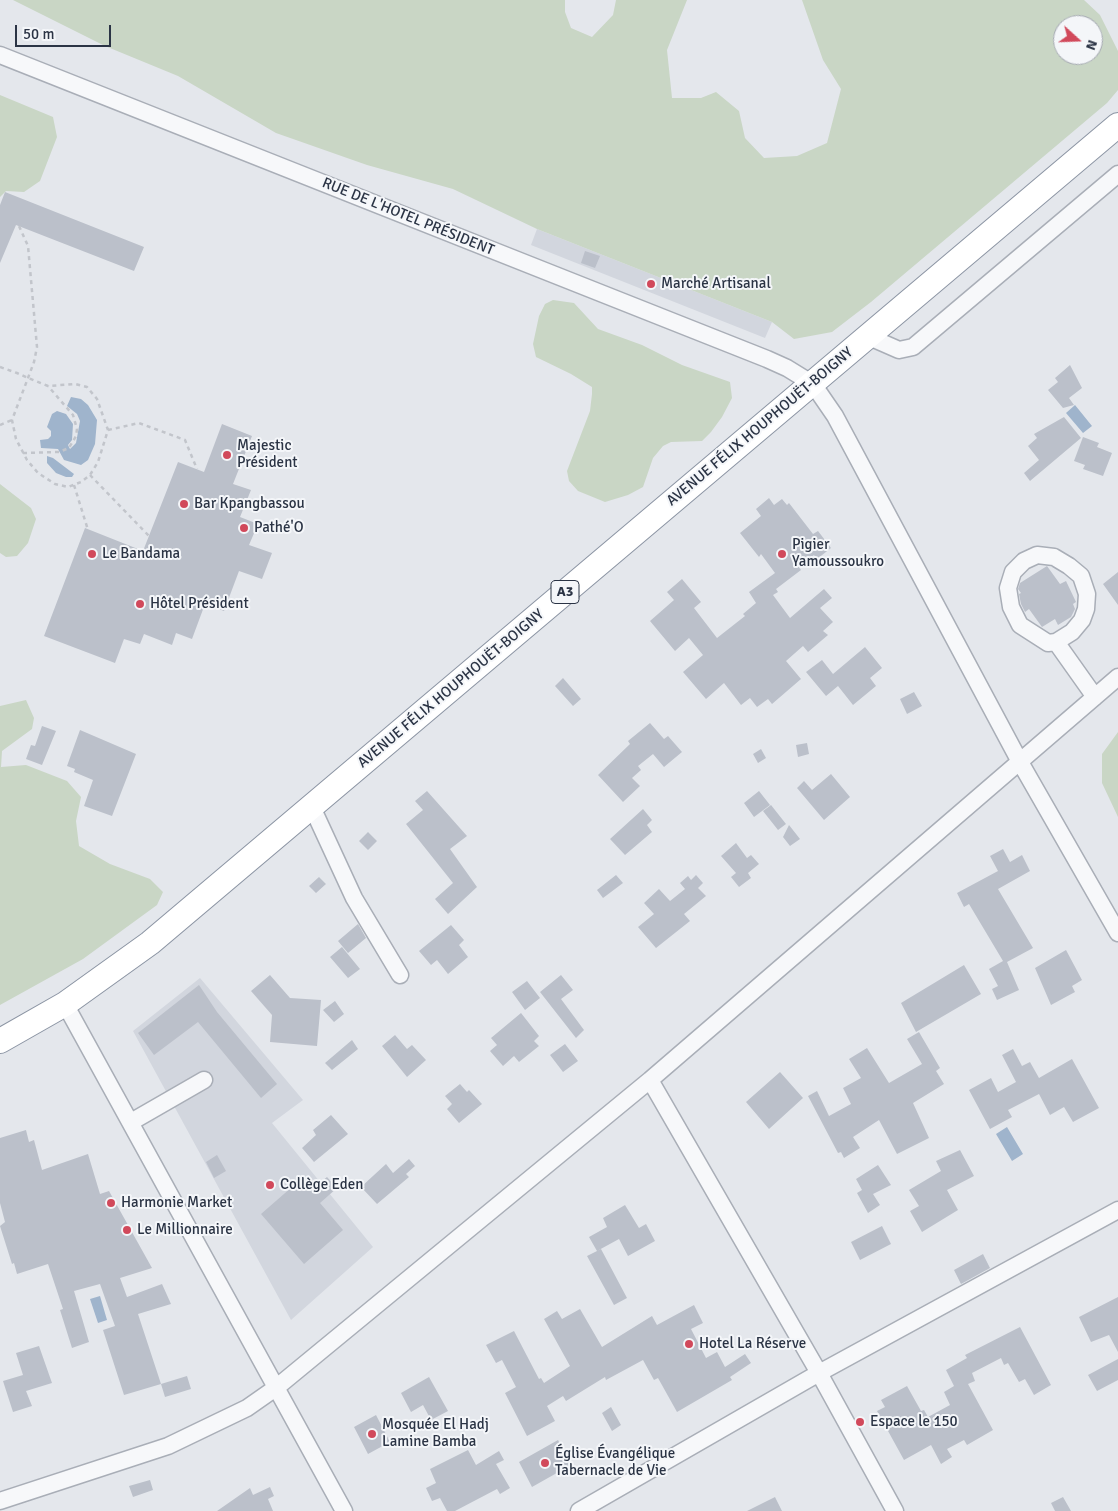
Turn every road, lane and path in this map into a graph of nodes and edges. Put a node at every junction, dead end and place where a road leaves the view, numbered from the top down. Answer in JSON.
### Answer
{"nodes":[{"id":1,"x":0,"y":55,"type":"edge"},
{"id":2,"x":1118,"y":125,"type":"edge"},
{"id":3,"x":1118,"y":174,"type":"edge"},
{"id":4,"x":18,"y":226,"type":"dead end"},
{"id":5,"x":867,"y":336,"type":"junction"},
{"id":6,"x":0,"y":367,"type":"edge"},
{"id":7,"x":28,"y":378,"type":"junction"},
{"id":8,"x":813,"y":384,"type":"junction"},
{"id":9,"x":48,"y":386,"type":"junction"},
{"id":10,"x":12,"y":420,"type":"junction"},
{"id":11,"x":0,"y":425,"type":"edge"},
{"id":12,"x":108,"y":430,"type":"junction"},
{"id":13,"x":23,"y":453,"type":"junction"},
{"id":14,"x":197,"y":469,"type":"dead end"},
{"id":15,"x":90,"y":475,"type":"junction"},
{"id":16,"x":74,"y":485,"type":"junction"},
{"id":17,"x":88,"y":530,"type":"dead end"},
{"id":18,"x":149,"y":536,"type":"dead end"},
{"id":19,"x":1056,"y":642,"type":"junction"},
{"id":20,"x":1118,"y":677,"type":"edge"},
{"id":21,"x":1095,"y":697,"type":"junction"},
{"id":22,"x":1020,"y":762,"type":"junction"},
{"id":23,"x":312,"y":807,"type":"junction"},
{"id":24,"x":1118,"y":933,"type":"edge"},
{"id":25,"x":400,"y":975,"type":"dead end"},
{"id":26,"x":65,"y":1004,"type":"junction"},
{"id":27,"x":0,"y":1040,"type":"edge"},
{"id":28,"x":204,"y":1080,"type":"dead end"},
{"id":29,"x":650,"y":1080,"type":"junction"},
{"id":30,"x":130,"y":1122,"type":"junction"},
{"id":31,"x":1118,"y":1210,"type":"edge"},
{"id":32,"x":819,"y":1373,"type":"junction"},
{"id":33,"x":277,"y":1387,"type":"junction"},
{"id":34,"x":0,"y":1501,"type":"edge"},
{"id":35,"x":344,"y":1511,"type":"edge"},
{"id":36,"x":578,"y":1511,"type":"edge"},
{"id":37,"x":895,"y":1511,"type":"edge"}],
"edges":[{"from":1,"to":8,"type":"street","name":"RUE DE L'HOTEL PRÉSIDENT"},
{"from":2,"to":5,"type":"highway","name":"AVENUE FÉLIX HOUPHOUËT-BOIGNY","number":"A3"},
{"from":3,"to":5,"type":"street"},
{"from":4,"to":7,"type":"path"},
{"from":5,"to":8,"type":"highway","name":"AVENUE FÉLIX HOUPHOUËT-BOIGNY","number":"A3"},
{"from":6,"to":7,"type":"path"},
{"from":7,"to":9,"type":"path"},
{"from":7,"to":10,"type":"path"},
{"from":8,"to":22,"type":"street"},
{"from":8,"to":23,"type":"highway","name":"AVENUE FÉLIX HOUPHOUËT-BOIGNY","number":"A3"},
{"from":9,"to":12,"type":"path"},
{"from":9,"to":13,"type":"path"},
{"from":10,"to":11,"type":"path"},
{"from":10,"to":13,"type":"path"},
{"from":12,"to":14,"type":"path"},
{"from":12,"to":15,"type":"path"},
{"from":13,"to":16,"type":"path"},
{"from":15,"to":16,"type":"path"},
{"from":15,"to":18,"type":"path"},
{"from":16,"to":17,"type":"path"},
{"from":19,"to":19,"type":"street"},
{"from":19,"to":21,"type":"street"},
{"from":20,"to":21,"type":"street"},
{"from":21,"to":22,"type":"street"},
{"from":22,"to":24,"type":"street"},
{"from":22,"to":29,"type":"street"},
{"from":23,"to":25,"type":"street"},
{"from":23,"to":26,"type":"highway","name":"AVENUE FÉLIX HOUPHOUËT-BOIGNY","number":"A3"},
{"from":26,"to":27,"type":"highway","name":"AVENUE FÉLIX HOUPHOUËT-BOIGNY","number":"A3"},
{"from":26,"to":30,"type":"street"},
{"from":28,"to":30,"type":"street"},
{"from":29,"to":32,"type":"street"},
{"from":29,"to":33,"type":"street"},
{"from":30,"to":33,"type":"street"},
{"from":31,"to":32,"type":"street"},
{"from":32,"to":36,"type":"street"},
{"from":32,"to":37,"type":"street"},
{"from":33,"to":34,"type":"street"},
{"from":33,"to":35,"type":"street"}]}
